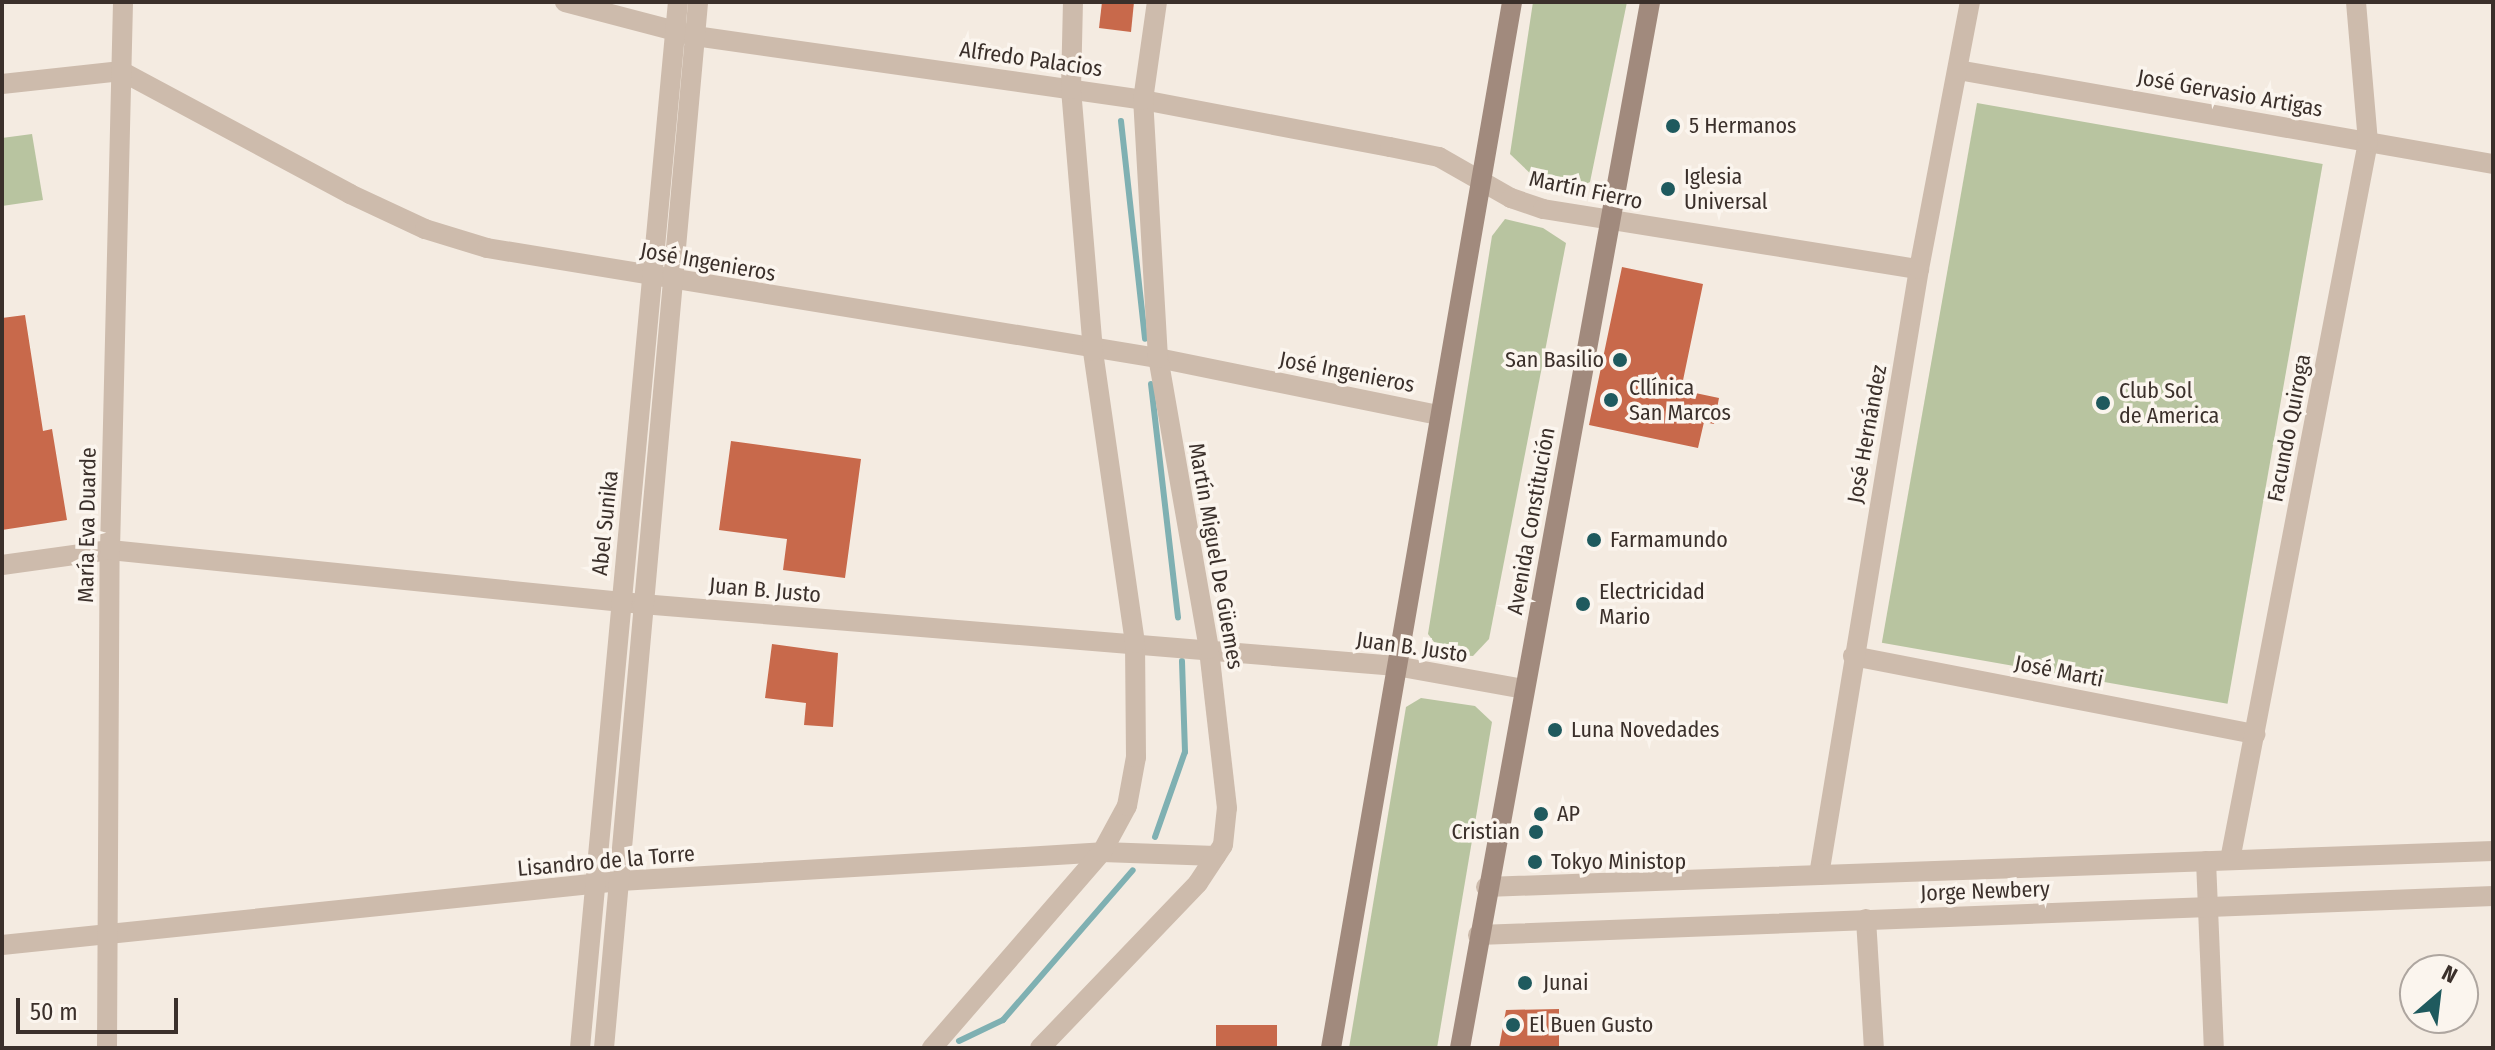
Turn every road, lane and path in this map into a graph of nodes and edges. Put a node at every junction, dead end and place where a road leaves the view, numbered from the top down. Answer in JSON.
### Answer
{"nodes":[{"id":1,"x":123,"y":2,"type":"edge"},
{"id":2,"x":565,"y":2,"type":"edge"},
{"id":3,"x":678,"y":2,"type":"edge"},
{"id":4,"x":698,"y":2,"type":"edge"},
{"id":5,"x":1073,"y":2,"type":"edge"},
{"id":6,"x":1157,"y":2,"type":"edge"},
{"id":7,"x":1512,"y":2,"type":"edge"},
{"id":8,"x":1650,"y":2,"type":"edge"},
{"id":9,"x":1970,"y":2,"type":"edge"},
{"id":10,"x":2356,"y":2,"type":"edge"},
{"id":11,"x":675,"y":31,"type":"junction"},
{"id":12,"x":695,"y":36,"type":"junction"},
{"id":13,"x":1958,"y":70,"type":"junction"},
{"id":14,"x":121,"y":71,"type":"junction"},
{"id":15,"x":2,"y":84,"type":"edge"},
{"id":16,"x":1071,"y":89,"type":"junction"},
{"id":17,"x":1143,"y":100,"type":"junction"},
{"id":18,"x":2368,"y":142,"type":"junction"},
{"id":19,"x":2493,"y":164,"type":"edge"},
{"id":20,"x":1484,"y":183,"type":"junction"},
{"id":21,"x":1611,"y":221,"type":"junction"},
{"id":22,"x":1919,"y":269,"type":"junction"},
{"id":23,"x":654,"y":278,"type":"junction"},
{"id":24,"x":676,"y":282,"type":"junction"},
{"id":25,"x":1093,"y":351,"type":"junction"},
{"id":26,"x":1158,"y":358,"type":"junction"},
{"id":27,"x":1439,"y":415,"type":"junction"},
{"id":28,"x":110,"y":550,"type":"junction"},
{"id":29,"x":2,"y":565,"type":"edge"},
{"id":30,"x":632,"y":603,"type":"junction"},
{"id":31,"x":1135,"y":643,"type":"junction"},
{"id":32,"x":1209,"y":649,"type":"junction"},
{"id":33,"x":1853,"y":656,"type":"junction"},
{"id":34,"x":1396,"y":666,"type":"junction"},
{"id":35,"x":1524,"y":689,"type":"junction"},
{"id":36,"x":2256,"y":734,"type":"junction"},
{"id":37,"x":2493,"y":851,"type":"edge"},
{"id":38,"x":1102,"y":852,"type":"junction"},
{"id":39,"x":1216,"y":856,"type":"junction"},
{"id":40,"x":2230,"y":860,"type":"junction"},
{"id":41,"x":2206,"y":861,"type":"junction"},
{"id":42,"x":1819,"y":875,"type":"junction"},
{"id":43,"x":620,"y":881,"type":"junction"},
{"id":44,"x":594,"y":884,"type":"junction"},
{"id":45,"x":1486,"y":887,"type":"junction"},
{"id":46,"x":2493,"y":896,"type":"edge"},
{"id":47,"x":2208,"y":909,"type":"junction"},
{"id":48,"x":1866,"y":919,"type":"junction"},
{"id":49,"x":107,"y":934,"type":"junction"},
{"id":50,"x":1478,"y":935,"type":"junction"},
{"id":51,"x":2,"y":945,"type":"edge"},
{"id":52,"x":107,"y":1048,"type":"edge"},
{"id":53,"x":580,"y":1048,"type":"edge"},
{"id":54,"x":604,"y":1048,"type":"edge"},
{"id":55,"x":932,"y":1048,"type":"edge"},
{"id":56,"x":1040,"y":1048,"type":"edge"},
{"id":57,"x":1331,"y":1048,"type":"edge"},
{"id":58,"x":1460,"y":1048,"type":"edge"},
{"id":59,"x":1874,"y":1048,"type":"edge"},
{"id":60,"x":2214,"y":1048,"type":"edge"}],
"edges":[{"from":1,"to":14,"type":"street","name":"María Eva Duarde"},
{"from":2,"to":11,"type":"street","name":"Alfredo Palacios"},
{"from":3,"to":11,"type":"street","name":"Abel Sunika"},
{"from":4,"to":12,"type":"street","name":"Abel Sunika"},
{"from":5,"to":16,"type":"street"},
{"from":6,"to":17,"type":"street","name":"Martín Miguel De Güemes"},
{"from":7,"to":20,"type":"main road"},
{"from":8,"to":21,"type":"main road","name":"Avenida Constitución"},
{"from":9,"to":13,"type":"street","name":"José Hernández"},
{"from":10,"to":18,"type":"street","name":"Facundo Quiroga"},
{"from":11,"to":12,"type":"street","name":"Alfredo Palacios"},
{"from":11,"to":23,"type":"street","name":"Abel Sunika"},
{"from":12,"to":16,"type":"street","name":"Alfredo Palacios"},
{"from":12,"to":24,"type":"street","name":"Abel Sunika"},
{"from":13,"to":18,"type":"street","name":"José Gervasio Artigas"},
{"from":13,"to":22,"type":"street","name":"José Hernández"},
{"from":14,"to":15,"type":"street"},
{"from":14,"to":23,"type":"street","name":"José Ingenieros"},
{"from":14,"to":28,"type":"street","name":"María Eva Duarde"},
{"from":16,"to":17,"type":"street","name":"Alfredo Palacios"},
{"from":16,"to":25,"type":"street"},
{"from":17,"to":20,"type":"street","name":"Alfredo Palacios"},
{"from":17,"to":26,"type":"street","name":"Martín Miguel De Güemes"},
{"from":18,"to":19,"type":"street","name":"José Gervasio Artigas"},
{"from":18,"to":36,"type":"street","name":"Facundo Quiroga"},
{"from":20,"to":21,"type":"street","name":"Martín Fierro"},
{"from":20,"to":27,"type":"main road"},
{"from":21,"to":22,"type":"street","name":"Martín Fierro"},
{"from":21,"to":35,"type":"main road","name":"Avenida Constitución"},
{"from":22,"to":33,"type":"street","name":"José Hernández"},
{"from":23,"to":24,"type":"street","name":"José Ingenieros"},
{"from":23,"to":30,"type":"street","name":"Abel Sunika"},
{"from":24,"to":25,"type":"street","name":"José Ingenieros"},
{"from":24,"to":30,"type":"street","name":"Abel Sunika"},
{"from":25,"to":26,"type":"street","name":"José Ingenieros"},
{"from":25,"to":31,"type":"street"},
{"from":26,"to":27,"type":"street","name":"José Ingenieros"},
{"from":26,"to":32,"type":"street","name":"Martín Miguel De Güemes"},
{"from":27,"to":34,"type":"main road"},
{"from":28,"to":29,"type":"street","name":"Juan B. Justo"},
{"from":28,"to":30,"type":"street","name":"Juan B. Justo"},
{"from":28,"to":49,"type":"street","name":"María Eva Duarde"},
{"from":30,"to":31,"type":"street","name":"Juan B. Justo"},
{"from":30,"to":43,"type":"street","name":"Abel Sunika"},
{"from":30,"to":44,"type":"street","name":"Abel Sunika"},
{"from":31,"to":32,"type":"street","name":"Juan B. Justo"},
{"from":31,"to":38,"type":"street"},
{"from":32,"to":34,"type":"street","name":"Juan B. Justo"},
{"from":32,"to":39,"type":"street","name":"Martín Miguel De Güemes"},
{"from":33,"to":36,"type":"street","name":"José Marti"},
{"from":33,"to":42,"type":"street","name":"José Hernández"},
{"from":34,"to":35,"type":"street","name":"Juan B. Justo"},
{"from":34,"to":57,"type":"main road"},
{"from":35,"to":45,"type":"main road","name":"Avenida Constitución"},
{"from":36,"to":40,"type":"street","name":"Facundo Quiroga"},
{"from":37,"to":40,"type":"street","name":"Jorge Newbery"},
{"from":38,"to":39,"type":"street","name":"Lisandro de la Torre"},
{"from":38,"to":43,"type":"street","name":"Lisandro de la Torre"},
{"from":38,"to":55,"type":"street"},
{"from":39,"to":56,"type":"street","name":"Martín Miguel De Güemes"},
{"from":40,"to":41,"type":"street","name":"Jorge Newbery"},
{"from":41,"to":42,"type":"street","name":"Jorge Newbery"},
{"from":41,"to":47,"type":"street"},
{"from":42,"to":45,"type":"street","name":"Jorge Newbery"},
{"from":43,"to":44,"type":"street","name":"Lisandro de la Torre"},
{"from":43,"to":54,"type":"street","name":"Abel Sunika"},
{"from":44,"to":49,"type":"street","name":"Lisandro de la Torre"},
{"from":44,"to":53,"type":"street","name":"Abel Sunika"},
{"from":45,"to":50,"type":"main road","name":"Avenida Constitución"},
{"from":46,"to":47,"type":"street","name":"Jorge Newbery"},
{"from":47,"to":48,"type":"street","name":"Jorge Newbery"},
{"from":47,"to":60,"type":"street"},
{"from":48,"to":50,"type":"street","name":"Jorge Newbery"},
{"from":48,"to":59,"type":"street"},
{"from":49,"to":51,"type":"street","name":"Lisandro de la Torre"},
{"from":49,"to":52,"type":"street","name":"María Eva Duarde"},
{"from":50,"to":58,"type":"main road","name":"Avenida Constitución"}]}
